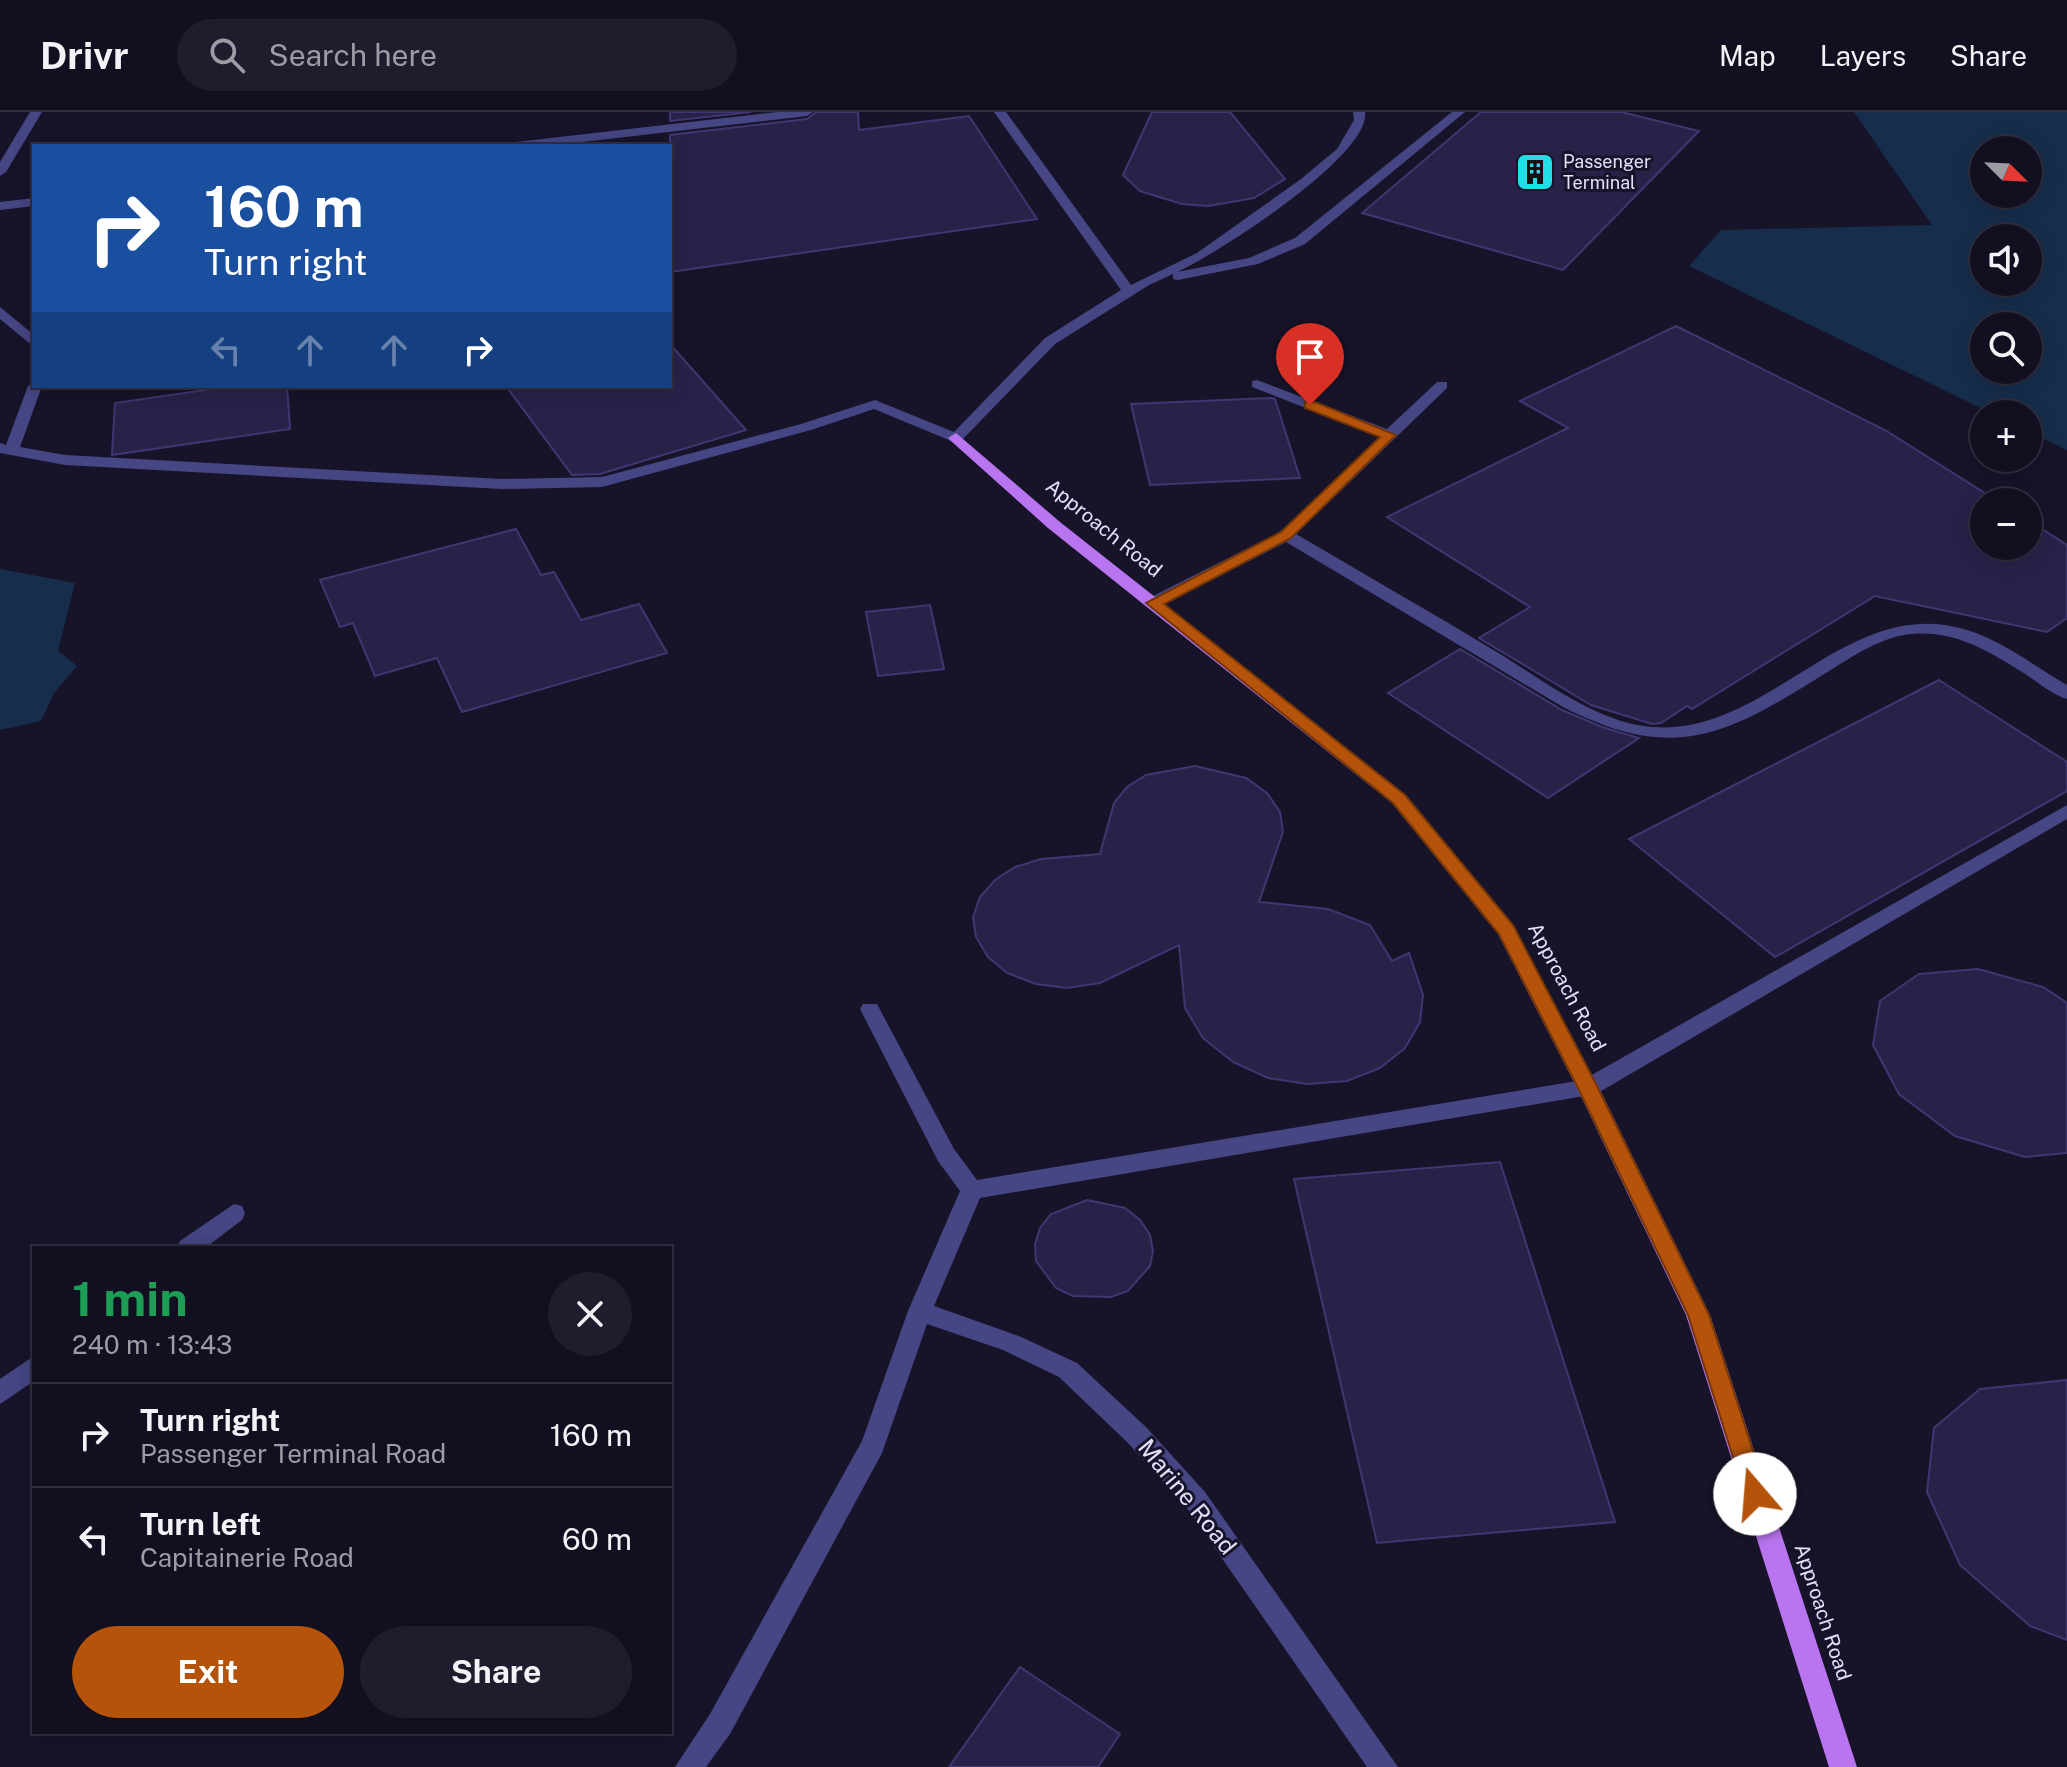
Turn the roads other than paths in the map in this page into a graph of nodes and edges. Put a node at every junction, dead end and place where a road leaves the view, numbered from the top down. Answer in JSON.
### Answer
{"nodes":[{"id":1,"x":36,"y":112,"type":"edge"},
{"id":2,"x":807,"y":112,"type":"edge"},
{"id":3,"x":1000,"y":112,"type":"edge"},
{"id":4,"x":1359,"y":112,"type":"edge"},
{"id":5,"x":1459,"y":112,"type":"edge"},
{"id":6,"x":533,"y":144,"type":"edge"},
{"id":7,"x":0,"y":172,"type":"edge"},
{"id":8,"x":32,"y":202,"type":"edge"},
{"id":9,"x":0,"y":206,"type":"edge"},
{"id":10,"x":1144,"y":282,"type":"junction"},
{"id":11,"x":1129,"y":292,"type":"junction"},
{"id":12,"x":0,"y":311,"type":"edge"},
{"id":13,"x":32,"y":341,"type":"edge"},
{"id":14,"x":1257,"y":384,"type":"dead end"},
{"id":15,"x":1442,"y":385,"type":"dead end"},
{"id":16,"x":34,"y":388,"type":"edge"},
{"id":17,"x":1389,"y":435,"type":"junction"},
{"id":18,"x":956,"y":438,"type":"junction"},
{"id":19,"x":6,"y":448,"type":"edge"},
{"id":20,"x":1286,"y":535,"type":"junction"},
{"id":21,"x":1153,"y":603,"type":"junction"},
{"id":22,"x":2067,"y":693,"type":"edge"},
{"id":23,"x":2067,"y":811,"type":"edge"},
{"id":24,"x":870,"y":1009,"type":"dead end"},
{"id":25,"x":1588,"y":1088,"type":"junction"},
{"id":26,"x":972,"y":1190,"type":"junction"},
{"id":27,"x":234,"y":1213,"type":"dead end"},
{"id":28,"x":191,"y":1246,"type":"edge"},
{"id":29,"x":920,"y":1311,"type":"junction"},
{"id":30,"x":32,"y":1369,"type":"edge"},
{"id":31,"x":0,"y":1393,"type":"edge"},
{"id":32,"x":1842,"y":1765,"type":"edge"},
{"id":33,"x":689,"y":1767,"type":"edge"},
{"id":34,"x":1384,"y":1767,"type":"edge"}],
"edges":[{"from":1,"to":7,"type":"street"},
{"from":2,"to":6,"type":"street"},
{"from":3,"to":11,"type":"street"},
{"from":4,"to":10,"type":"street"},
{"from":5,"to":10,"type":"street"},
{"from":8,"to":9,"type":"street"},
{"from":10,"to":11,"type":"street"},
{"from":11,"to":18,"type":"street"},
{"from":12,"to":13,"type":"street"},
{"from":14,"to":17,"type":"street"},
{"from":15,"to":17,"type":"street"},
{"from":16,"to":19,"type":"street"},
{"from":17,"to":20,"type":"street"},
{"from":18,"to":19,"type":"street"},
{"from":18,"to":21,"type":"main road","name":"Approach Road"},
{"from":20,"to":21,"type":"street"},
{"from":20,"to":22,"type":"street"},
{"from":21,"to":25,"type":"main road","name":"Approach Road"},
{"from":23,"to":25,"type":"street"},
{"from":24,"to":26,"type":"street"},
{"from":25,"to":26,"type":"street"},
{"from":25,"to":32,"type":"main road","name":"Approach Road"},
{"from":26,"to":29,"type":"street"},
{"from":27,"to":28,"type":"street"},
{"from":29,"to":33,"type":"street"},
{"from":29,"to":34,"type":"street","name":"Marine Road"},
{"from":30,"to":31,"type":"street"}]}
